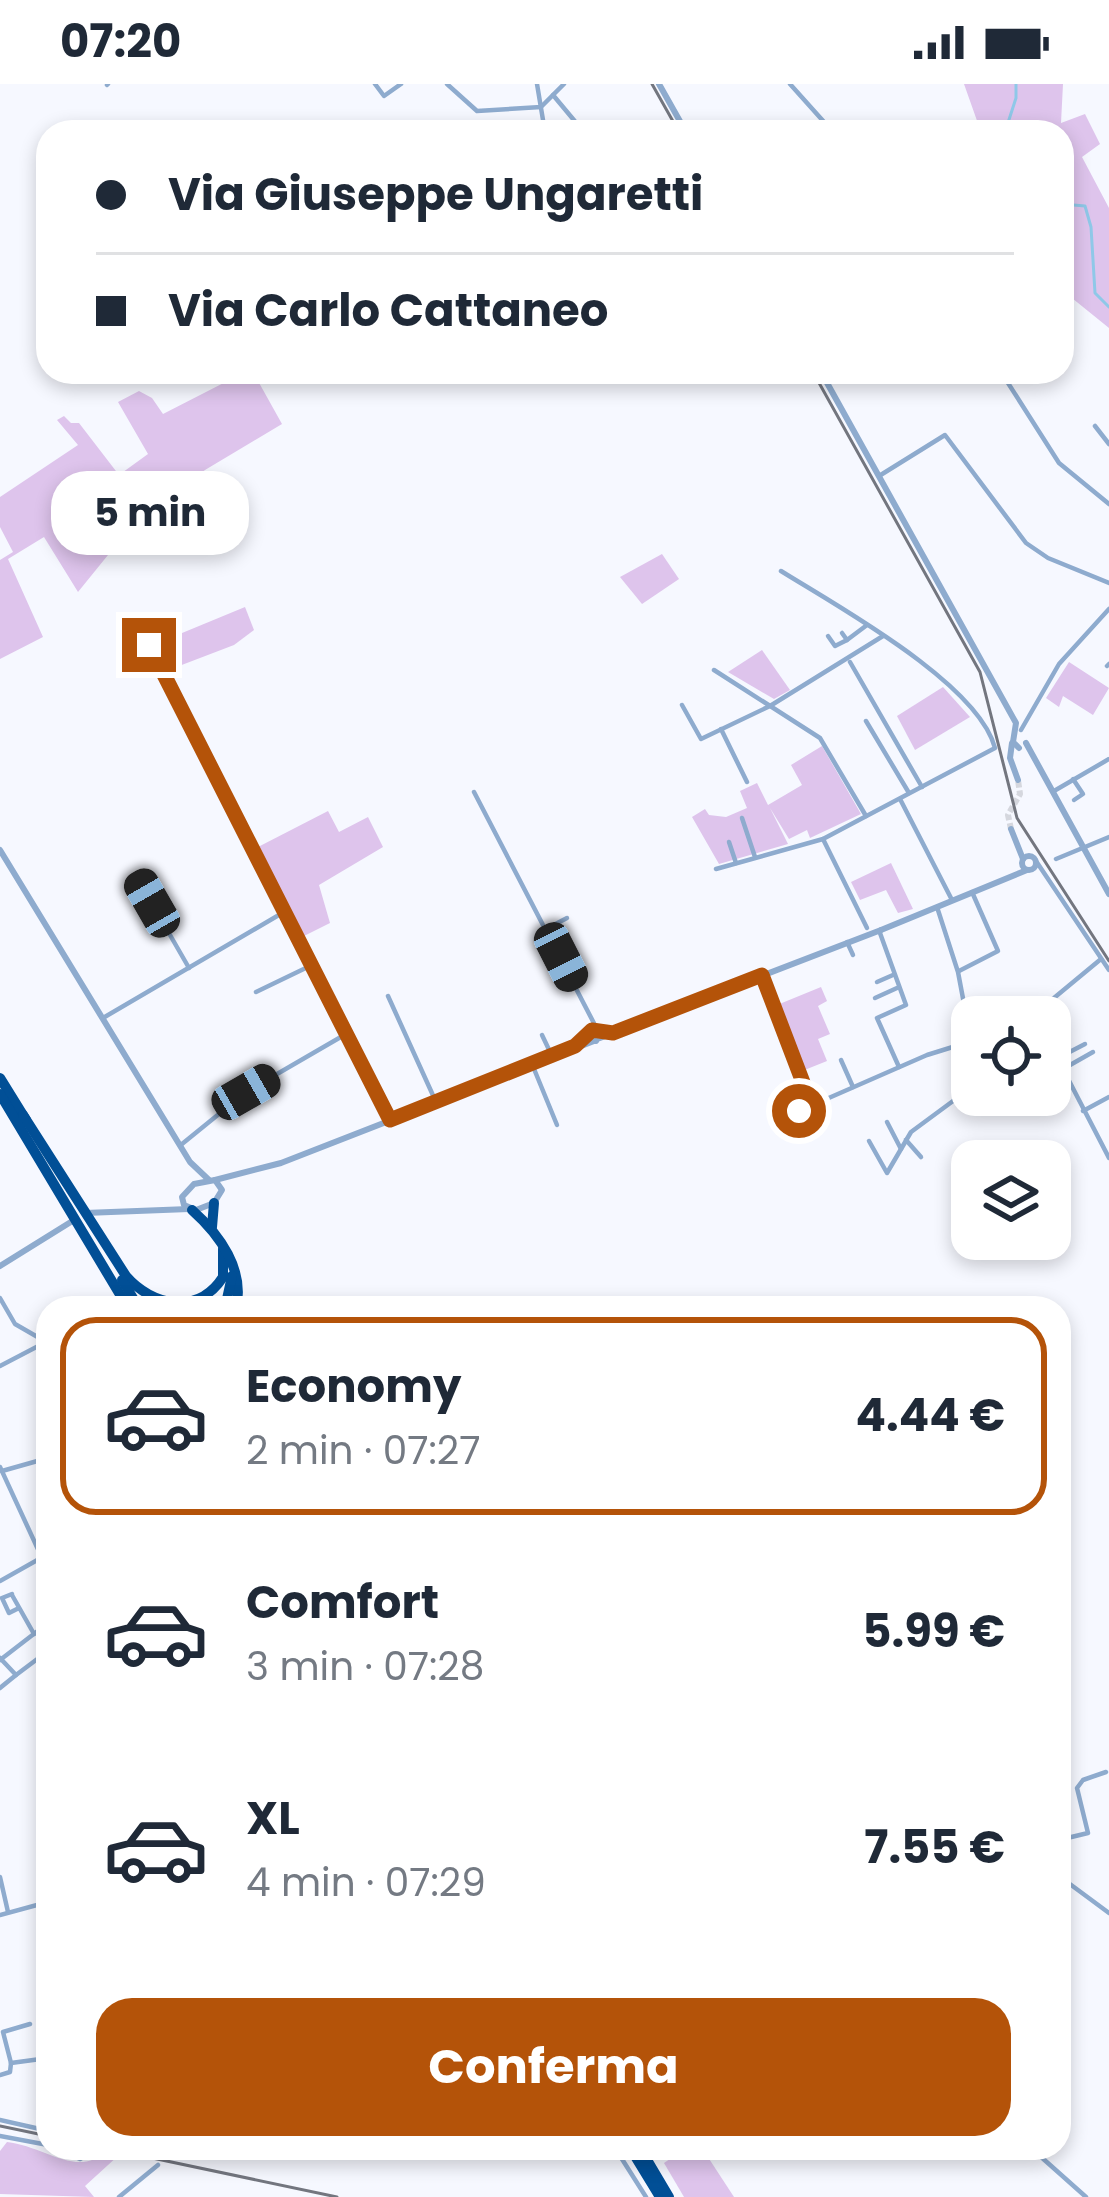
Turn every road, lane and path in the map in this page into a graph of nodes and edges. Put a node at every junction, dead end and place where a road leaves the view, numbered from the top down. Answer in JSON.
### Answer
{"nodes":[{"id":1,"x":375,"y":84,"type":"edge"},
{"id":2,"x":401,"y":84,"type":"edge"},
{"id":3,"x":447,"y":84,"type":"edge"},
{"id":4,"x":536,"y":84,"type":"edge"},
{"id":5,"x":564,"y":84,"type":"edge"},
{"id":6,"x":659,"y":84,"type":"edge"},
{"id":7,"x":790,"y":84,"type":"edge"},
{"id":8,"x":554,"y":95,"type":"junction"},
{"id":9,"x":541,"y":107,"type":"junction"},
{"id":10,"x":543,"y":120,"type":"edge"},
{"id":11,"x":574,"y":120,"type":"edge"},
{"id":12,"x":679,"y":120,"type":"edge"},
{"id":13,"x":822,"y":120,"type":"edge"},
{"id":14,"x":828,"y":384,"type":"edge"},
{"id":15,"x":1009,"y":384,"type":"edge"},
{"id":16,"x":1095,"y":426,"type":"dead end"},
{"id":17,"x":1109,"y":444,"type":"edge"},
{"id":18,"x":878,"y":476,"type":"junction"},
{"id":19,"x":1109,"y":504,"type":"edge"},
{"id":20,"x":782,"y":571,"type":"dead end"},
{"id":21,"x":1109,"y":583,"type":"edge"},
{"id":22,"x":1109,"y":609,"type":"edge"},
{"id":23,"x":867,"y":626,"type":"junction"},
{"id":24,"x":842,"y":633,"type":"dead end"},
{"id":25,"x":827,"y":636,"type":"dead end"},
{"id":26,"x":883,"y":636,"type":"junction"},
{"id":27,"x":847,"y":640,"type":"junction"},
{"id":28,"x":149,"y":645,"type":"dead end"},
{"id":29,"x":849,"y":660,"type":"junction"},
{"id":30,"x":714,"y":670,"type":"dead end"},
{"id":31,"x":682,"y":705,"type":"dead end"},
{"id":32,"x":770,"y":706,"type":"junction"},
{"id":33,"x":866,"y":721,"type":"dead end"},
{"id":34,"x":722,"y":729,"type":"junction"},
{"id":35,"x":1020,"y":732,"type":"junction"},
{"id":36,"x":1109,"y":759,"type":"edge"},
{"id":37,"x":1073,"y":779,"type":"junction"},
{"id":38,"x":1018,"y":780,"type":"tunnel mouth"},
{"id":39,"x":746,"y":782,"type":"dead end"},
{"id":40,"x":922,"y":788,"type":"junction"},
{"id":41,"x":1054,"y":791,"type":"junction"},
{"id":42,"x":474,"y":793,"type":"dead end"},
{"id":43,"x":910,"y":794,"type":"junction"},
{"id":44,"x":900,"y":799,"type":"junction"},
{"id":45,"x":1073,"y":800,"type":"dead end"},
{"id":46,"x":866,"y":816,"type":"junction"},
{"id":47,"x":742,"y":818,"type":"dead end"},
{"id":48,"x":1011,"y":829,"type":"tunnel mouth"},
{"id":49,"x":1076,"y":835,"type":"junction"},
{"id":50,"x":1109,"y":837,"type":"edge"},
{"id":51,"x":823,"y":839,"type":"junction"},
{"id":52,"x":729,"y":842,"type":"dead end"},
{"id":53,"x":1084,"y":848,"type":"junction"},
{"id":54,"x":0,"y":850,"type":"edge"},
{"id":55,"x":1067,"y":855,"type":"junction"},
{"id":56,"x":755,"y":857,"type":"junction"},
{"id":57,"x":1056,"y":859,"type":"dead end"},
{"id":58,"x":736,"y":863,"type":"junction"},
{"id":59,"x":1030,"y":864,"type":"junction"},
{"id":60,"x":716,"y":869,"type":"dead end"},
{"id":61,"x":139,"y":881,"type":"dead end"},
{"id":62,"x":972,"y":892,"type":"junction"},
{"id":63,"x":1109,"y":894,"type":"edge"},
{"id":64,"x":952,"y":900,"type":"junction"},
{"id":65,"x":937,"y":906,"type":"junction"},
{"id":66,"x":285,"y":911,"type":"junction"},
{"id":67,"x":567,"y":918,"type":"dead end"},
{"id":68,"x":546,"y":928,"type":"junction"},
{"id":69,"x":873,"y":931,"type":"junction"},
{"id":70,"x":847,"y":942,"type":"junction"},
{"id":71,"x":853,"y":955,"type":"dead end"},
{"id":72,"x":1101,"y":959,"type":"junction"},
{"id":73,"x":312,"y":965,"type":"junction"},
{"id":74,"x":189,"y":968,"type":"junction"},
{"id":75,"x":1109,"y":970,"type":"edge"},
{"id":76,"x":958,"y":972,"type":"junction"},
{"id":77,"x":894,"y":974,"type":"junction"},
{"id":78,"x":762,"y":975,"type":"junction"},
{"id":79,"x":877,"y":982,"type":"dead end"},
{"id":80,"x":898,"y":987,"type":"junction"},
{"id":81,"x":256,"y":992,"type":"dead end"},
{"id":82,"x":388,"y":996,"type":"dead end"},
{"id":83,"x":963,"y":996,"type":"edge"},
{"id":84,"x":1057,"y":996,"type":"edge"},
{"id":85,"x":875,"y":998,"type":"dead end"},
{"id":86,"x":103,"y":1018,"type":"junction"},
{"id":87,"x":346,"y":1034,"type":"junction"},
{"id":88,"x":542,"y":1035,"type":"dead end"},
{"id":89,"x":595,"y":1035,"type":"junction"},
{"id":90,"x":1085,"y":1044,"type":"dead end"},
{"id":91,"x":951,"y":1048,"type":"edge"},
{"id":92,"x":1071,"y":1051,"type":"edge"},
{"id":93,"x":1093,"y":1052,"type":"dead end"},
{"id":94,"x":552,"y":1056,"type":"junction"},
{"id":95,"x":841,"y":1060,"type":"dead end"},
{"id":96,"x":532,"y":1064,"type":"junction"},
{"id":97,"x":1071,"y":1064,"type":"edge"},
{"id":98,"x":899,"y":1066,"type":"junction"},
{"id":99,"x":0,"y":1078,"type":"edge"},
{"id":100,"x":1071,"y":1086,"type":"edge"},
{"id":101,"x":853,"y":1087,"type":"junction"},
{"id":102,"x":0,"y":1094,"type":"edge"},
{"id":103,"x":1109,"y":1096,"type":"edge"},
{"id":104,"x":432,"y":1103,"type":"junction"},
{"id":105,"x":951,"y":1104,"type":"edge"},
{"id":106,"x":812,"y":1106,"type":"junction"},
{"id":107,"x":799,"y":1111,"type":"dead end"},
{"id":108,"x":1083,"y":1111,"type":"junction"},
{"id":109,"x":390,"y":1120,"type":"junction"},
{"id":110,"x":886,"y":1122,"type":"dead end"},
{"id":111,"x":557,"y":1125,"type":"dead end"},
{"id":112,"x":906,"y":1140,"type":"junction"},
{"id":113,"x":869,"y":1141,"type":"dead end"},
{"id":114,"x":1106,"y":1144,"type":"edge"},
{"id":115,"x":181,"y":1145,"type":"junction"},
{"id":116,"x":901,"y":1149,"type":"junction"},
{"id":117,"x":921,"y":1157,"type":"dead end"},
{"id":118,"x":1109,"y":1158,"type":"edge"},
{"id":119,"x":190,"y":1162,"type":"junction"},
{"id":120,"x":243,"y":1176,"type":"junction"},
{"id":121,"x":212,"y":1180,"type":"junction"},
{"id":122,"x":186,"y":1190,"type":"junction"},
{"id":123,"x":218,"y":1198,"type":"junction"},
{"id":124,"x":74,"y":1204,"type":"junction"},
{"id":125,"x":158,"y":1208,"type":"junction"},
{"id":126,"x":190,"y":1210,"type":"junction"},
{"id":127,"x":88,"y":1228,"type":"junction"},
{"id":128,"x":215,"y":1235,"type":"junction"},
{"id":129,"x":225,"y":1252,"type":"junction"},
{"id":130,"x":0,"y":1266,"type":"edge"},
{"id":131,"x":119,"y":1296,"type":"edge"},
{"id":132,"x":131,"y":1296,"type":"edge"},
{"id":133,"x":154,"y":1296,"type":"edge"},
{"id":134,"x":200,"y":1296,"type":"edge"},
{"id":135,"x":228,"y":1296,"type":"edge"},
{"id":136,"x":238,"y":1296,"type":"edge"},
{"id":137,"x":0,"y":1298,"type":"edge"},
{"id":138,"x":36,"y":1336,"type":"edge"},
{"id":139,"x":36,"y":1348,"type":"edge"},
{"id":140,"x":0,"y":1366,"type":"edge"},
{"id":141,"x":36,"y":1461,"type":"edge"},
{"id":142,"x":1,"y":1470,"type":"edge"},
{"id":143,"x":36,"y":1538,"type":"edge"},
{"id":144,"x":36,"y":1561,"type":"edge"},
{"id":145,"x":0,"y":1581,"type":"edge"},
{"id":146,"x":20,"y":1608,"type":"dead end"},
{"id":147,"x":34,"y":1634,"type":"joint"},
{"id":148,"x":0,"y":1659,"type":"edge"},
{"id":149,"x":36,"y":1661,"type":"edge"},
{"id":150,"x":16,"y":1675,"type":"junction"},
{"id":151,"x":0,"y":1688,"type":"edge"},
{"id":152,"x":1106,"y":1772,"type":"edge"},
{"id":153,"x":1071,"y":1837,"type":"edge"},
{"id":154,"x":0,"y":1877,"type":"edge"},
{"id":155,"x":1071,"y":1885,"type":"edge"},
{"id":156,"x":36,"y":1904,"type":"edge"},
{"id":157,"x":8,"y":1912,"type":"junction"},
{"id":158,"x":1109,"y":1912,"type":"edge"},
{"id":159,"x":0,"y":1915,"type":"edge"},
{"id":160,"x":30,"y":2024,"type":"dead end"},
{"id":161,"x":36,"y":2060,"type":"edge"},
{"id":162,"x":11,"y":2063,"type":"junction"},
{"id":163,"x":0,"y":2075,"type":"edge"},
{"id":164,"x":0,"y":2120,"type":"edge"},
{"id":165,"x":36,"y":2128,"type":"edge"},
{"id":166,"x":0,"y":2138,"type":"edge"},
{"id":167,"x":36,"y":2143,"type":"edge"},
{"id":168,"x":623,"y":2160,"type":"edge"},
{"id":169,"x":638,"y":2160,"type":"edge"},
{"id":170,"x":647,"y":2160,"type":"edge"},
{"id":171,"x":1044,"y":2160,"type":"edge"},
{"id":172,"x":158,"y":2165,"type":"dead end"},
{"id":173,"x":1083,"y":2196,"type":"edge"},
{"id":174,"x":119,"y":2197,"type":"edge"},
{"id":175,"x":646,"y":2197,"type":"edge"},
{"id":176,"x":660,"y":2197,"type":"edge"},
{"id":177,"x":669,"y":2197,"type":"edge"}],
"edges":[{"from":1,"to":2,"type":"street"},
{"from":3,"to":9,"type":"street"},
{"from":4,"to":9,"type":"street"},
{"from":5,"to":8,"type":"street"},
{"from":6,"to":12,"type":"street"},
{"from":7,"to":13,"type":"street"},
{"from":8,"to":9,"type":"street"},
{"from":8,"to":11,"type":"street"},
{"from":9,"to":10,"type":"street"},
{"from":14,"to":18,"type":"street"},
{"from":15,"to":19,"type":"street"},
{"from":16,"to":17,"type":"street"},
{"from":18,"to":21,"type":"street"},
{"from":18,"to":35,"type":"street"},
{"from":20,"to":23,"type":"street"},
{"from":22,"to":35,"type":"street"},
{"from":23,"to":26,"type":"street"},
{"from":23,"to":27,"type":"street"},
{"from":24,"to":27,"type":"street"},
{"from":25,"to":27,"type":"street"},
{"from":26,"to":29,"type":"street"},
{"from":26,"to":40,"type":"street"},
{"from":28,"to":66,"type":"street"},
{"from":29,"to":32,"type":"street"},
{"from":29,"to":40,"type":"street"},
{"from":30,"to":32,"type":"street"},
{"from":31,"to":34,"type":"street"},
{"from":32,"to":34,"type":"street"},
{"from":32,"to":46,"type":"street"},
{"from":33,"to":43,"type":"street"},
{"from":34,"to":39,"type":"street"},
{"from":35,"to":38,"type":"street"},
{"from":35,"to":41,"type":"street"},
{"from":36,"to":37,"type":"street"},
{"from":37,"to":41,"type":"street"},
{"from":37,"to":45,"type":"street"},
{"from":40,"to":43,"type":"street"},
{"from":41,"to":49,"type":"street"},
{"from":42,"to":68,"type":"street"},
{"from":43,"to":44,"type":"street"},
{"from":44,"to":46,"type":"street"},
{"from":44,"to":64,"type":"street"},
{"from":46,"to":51,"type":"street"},
{"from":47,"to":56,"type":"street"},
{"from":48,"to":59,"type":"street"},
{"from":49,"to":53,"type":"street"},
{"from":49,"to":55,"type":"street"},
{"from":50,"to":53,"type":"street"},
{"from":51,"to":56,"type":"street"},
{"from":51,"to":69,"type":"street"},
{"from":52,"to":58,"type":"street"},
{"from":53,"to":55,"type":"street"},
{"from":53,"to":63,"type":"street"},
{"from":54,"to":86,"type":"street"},
{"from":55,"to":57,"type":"street"},
{"from":56,"to":58,"type":"street"},
{"from":58,"to":60,"type":"street"},
{"from":59,"to":62,"type":"street"},
{"from":59,"to":72,"type":"street"},
{"from":61,"to":74,"type":"street"},
{"from":62,"to":64,"type":"street"},
{"from":62,"to":76,"type":"street"},
{"from":64,"to":65,"type":"street"},
{"from":65,"to":69,"type":"street"},
{"from":65,"to":76,"type":"street"},
{"from":66,"to":73,"type":"street"},
{"from":66,"to":74,"type":"street"},
{"from":67,"to":68,"type":"street"},
{"from":68,"to":89,"type":"street"},
{"from":69,"to":70,"type":"street"},
{"from":69,"to":77,"type":"street"},
{"from":70,"to":71,"type":"street"},
{"from":70,"to":78,"type":"street"},
{"from":72,"to":75,"type":"street"},
{"from":72,"to":84,"type":"street"},
{"from":73,"to":81,"type":"street"},
{"from":73,"to":87,"type":"street"},
{"from":74,"to":86,"type":"street"},
{"from":76,"to":83,"type":"street"},
{"from":77,"to":79,"type":"street"},
{"from":77,"to":80,"type":"street"},
{"from":78,"to":89,"type":"street"},
{"from":78,"to":106,"type":"street"},
{"from":80,"to":85,"type":"street"},
{"from":80,"to":98,"type":"street"},
{"from":82,"to":104,"type":"street"},
{"from":86,"to":115,"type":"street"},
{"from":87,"to":109,"type":"street"},
{"from":87,"to":115,"type":"street"},
{"from":88,"to":94,"type":"street"},
{"from":89,"to":94,"type":"street"},
{"from":90,"to":92,"type":"street"},
{"from":91,"to":98,"type":"street"},
{"from":93,"to":97,"type":"street"},
{"from":94,"to":96,"type":"street"},
{"from":95,"to":101,"type":"street"},
{"from":96,"to":104,"type":"street"},
{"from":96,"to":111,"type":"street"},
{"from":98,"to":101,"type":"street"},
{"from":99,"to":124,"type":"highway"},
{"from":100,"to":108,"type":"street"},
{"from":101,"to":106,"type":"street"},
{"from":102,"to":124,"type":"highway"},
{"from":103,"to":108,"type":"street"},
{"from":104,"to":109,"type":"street"},
{"from":105,"to":112,"type":"street"},
{"from":106,"to":107,"type":"street"},
{"from":108,"to":114,"type":"street"},
{"from":109,"to":120,"type":"street"},
{"from":110,"to":116,"type":"street"},
{"from":112,"to":116,"type":"street"},
{"from":112,"to":117,"type":"street"},
{"from":113,"to":116,"type":"street"},
{"from":114,"to":118,"type":"street"},
{"from":115,"to":119,"type":"street"},
{"from":119,"to":121,"type":"street"},
{"from":119,"to":122,"type":"street"},
{"from":120,"to":121,"type":"street"},
{"from":120,"to":123,"type":"street"},
{"from":121,"to":122,"type":"street"},
{"from":121,"to":123,"type":"street"},
{"from":122,"to":125,"type":"street"},
{"from":122,"to":126,"type":"street"},
{"from":123,"to":126,"type":"street"},
{"from":123,"to":128,"type":"highway"},
{"from":124,"to":127,"type":"highway"},
{"from":125,"to":126,"type":"street"},
{"from":125,"to":130,"type":"street"},
{"from":126,"to":128,"type":"highway"},
{"from":127,"to":131,"type":"highway"},
{"from":127,"to":132,"type":"highway"},
{"from":127,"to":133,"type":"highway"},
{"from":128,"to":129,"type":"highway"},
{"from":129,"to":134,"type":"highway"},
{"from":129,"to":135,"type":"highway"},
{"from":129,"to":136,"type":"highway"},
{"from":137,"to":138,"type":"street"},
{"from":139,"to":140,"type":"street"},
{"from":141,"to":142,"type":"street"},
{"from":142,"to":143,"type":"street"},
{"from":144,"to":145,"type":"street"},
{"from":146,"to":147,"type":"street"},
{"from":147,"to":148,"type":"street"},
{"from":148,"to":150,"type":"street"},
{"from":149,"to":150,"type":"street"},
{"from":150,"to":151,"type":"street"},
{"from":152,"to":153,"type":"street"},
{"from":154,"to":157,"type":"street"},
{"from":155,"to":158,"type":"street"},
{"from":156,"to":157,"type":"street"},
{"from":157,"to":159,"type":"street"},
{"from":160,"to":162,"type":"street"},
{"from":161,"to":162,"type":"street"},
{"from":162,"to":163,"type":"street"},
{"from":164,"to":165,"type":"street"},
{"from":166,"to":167,"type":"street"},
{"from":168,"to":175,"type":"street"},
{"from":169,"to":176,"type":"highway"},
{"from":170,"to":177,"type":"highway"},
{"from":171,"to":173,"type":"street"},
{"from":172,"to":174,"type":"street"}]}
